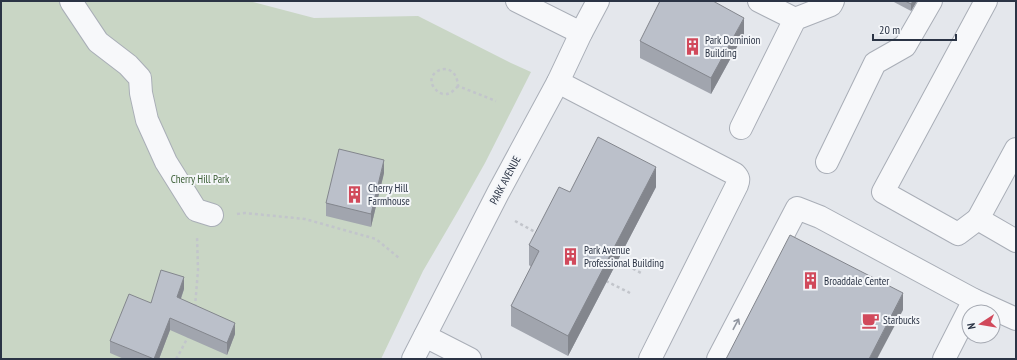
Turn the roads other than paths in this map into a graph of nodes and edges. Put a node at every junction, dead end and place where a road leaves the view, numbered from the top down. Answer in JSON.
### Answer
{"nodes":[{"id":1,"x":71,"y":1,"type":"edge"},
{"id":2,"x":517,"y":1,"type":"edge"},
{"id":3,"x":598,"y":1,"type":"edge"},
{"id":4,"x":759,"y":1,"type":"edge"},
{"id":5,"x":930,"y":1,"type":"edge"},
{"id":6,"x":986,"y":1,"type":"edge"},
{"id":7,"x":822,"y":4,"type":"edge"},
{"id":8,"x":795,"y":19,"type":"junction"},
{"id":9,"x":581,"y":33,"type":"junction"},
{"id":10,"x":558,"y":82,"type":"junction"},
{"id":11,"x":741,"y":128,"type":"dead end"},
{"id":12,"x":1016,"y":149,"type":"edge"},
{"id":13,"x":828,"y":162,"type":"dead end"},
{"id":14,"x":204,"y":213,"type":"road end"},
{"id":15,"x":978,"y":219,"type":"junction"},
{"id":16,"x":1016,"y":241,"type":"edge"},
{"id":17,"x":974,"y":300,"type":"junction"},
{"id":18,"x":1016,"y":319,"type":"edge"},
{"id":19,"x":425,"y":336,"type":"junction"},
{"id":20,"x":413,"y":359,"type":"edge"},
{"id":21,"x":470,"y":359,"type":"edge"},
{"id":22,"x":650,"y":359,"type":"edge"},
{"id":23,"x":718,"y":359,"type":"edge"},
{"id":24,"x":944,"y":359,"type":"edge"}],
"edges":[{"from":1,"to":14,"type":"street"},
{"from":2,"to":9,"type":"street"},
{"from":3,"to":9,"type":"street","name":"PARK AVENUE"},
{"from":4,"to":8,"type":"street"},
{"from":5,"to":13,"type":"street"},
{"from":6,"to":15,"type":"street"},
{"from":7,"to":8,"type":"street"},
{"from":8,"to":11,"type":"street"},
{"from":9,"to":10,"type":"street","name":"PARK AVENUE"},
{"from":10,"to":19,"type":"street","name":"PARK AVENUE"},
{"from":10,"to":22,"type":"street"},
{"from":12,"to":15,"type":"street"},
{"from":15,"to":16,"type":"street"},
{"from":17,"to":18,"type":"street"},
{"from":23,"to":17,"type":"street","one_way":true},
{"from":17,"to":24,"type":"street"},
{"from":19,"to":20,"type":"street","name":"PARK AVENUE"},
{"from":19,"to":21,"type":"street"}]}
